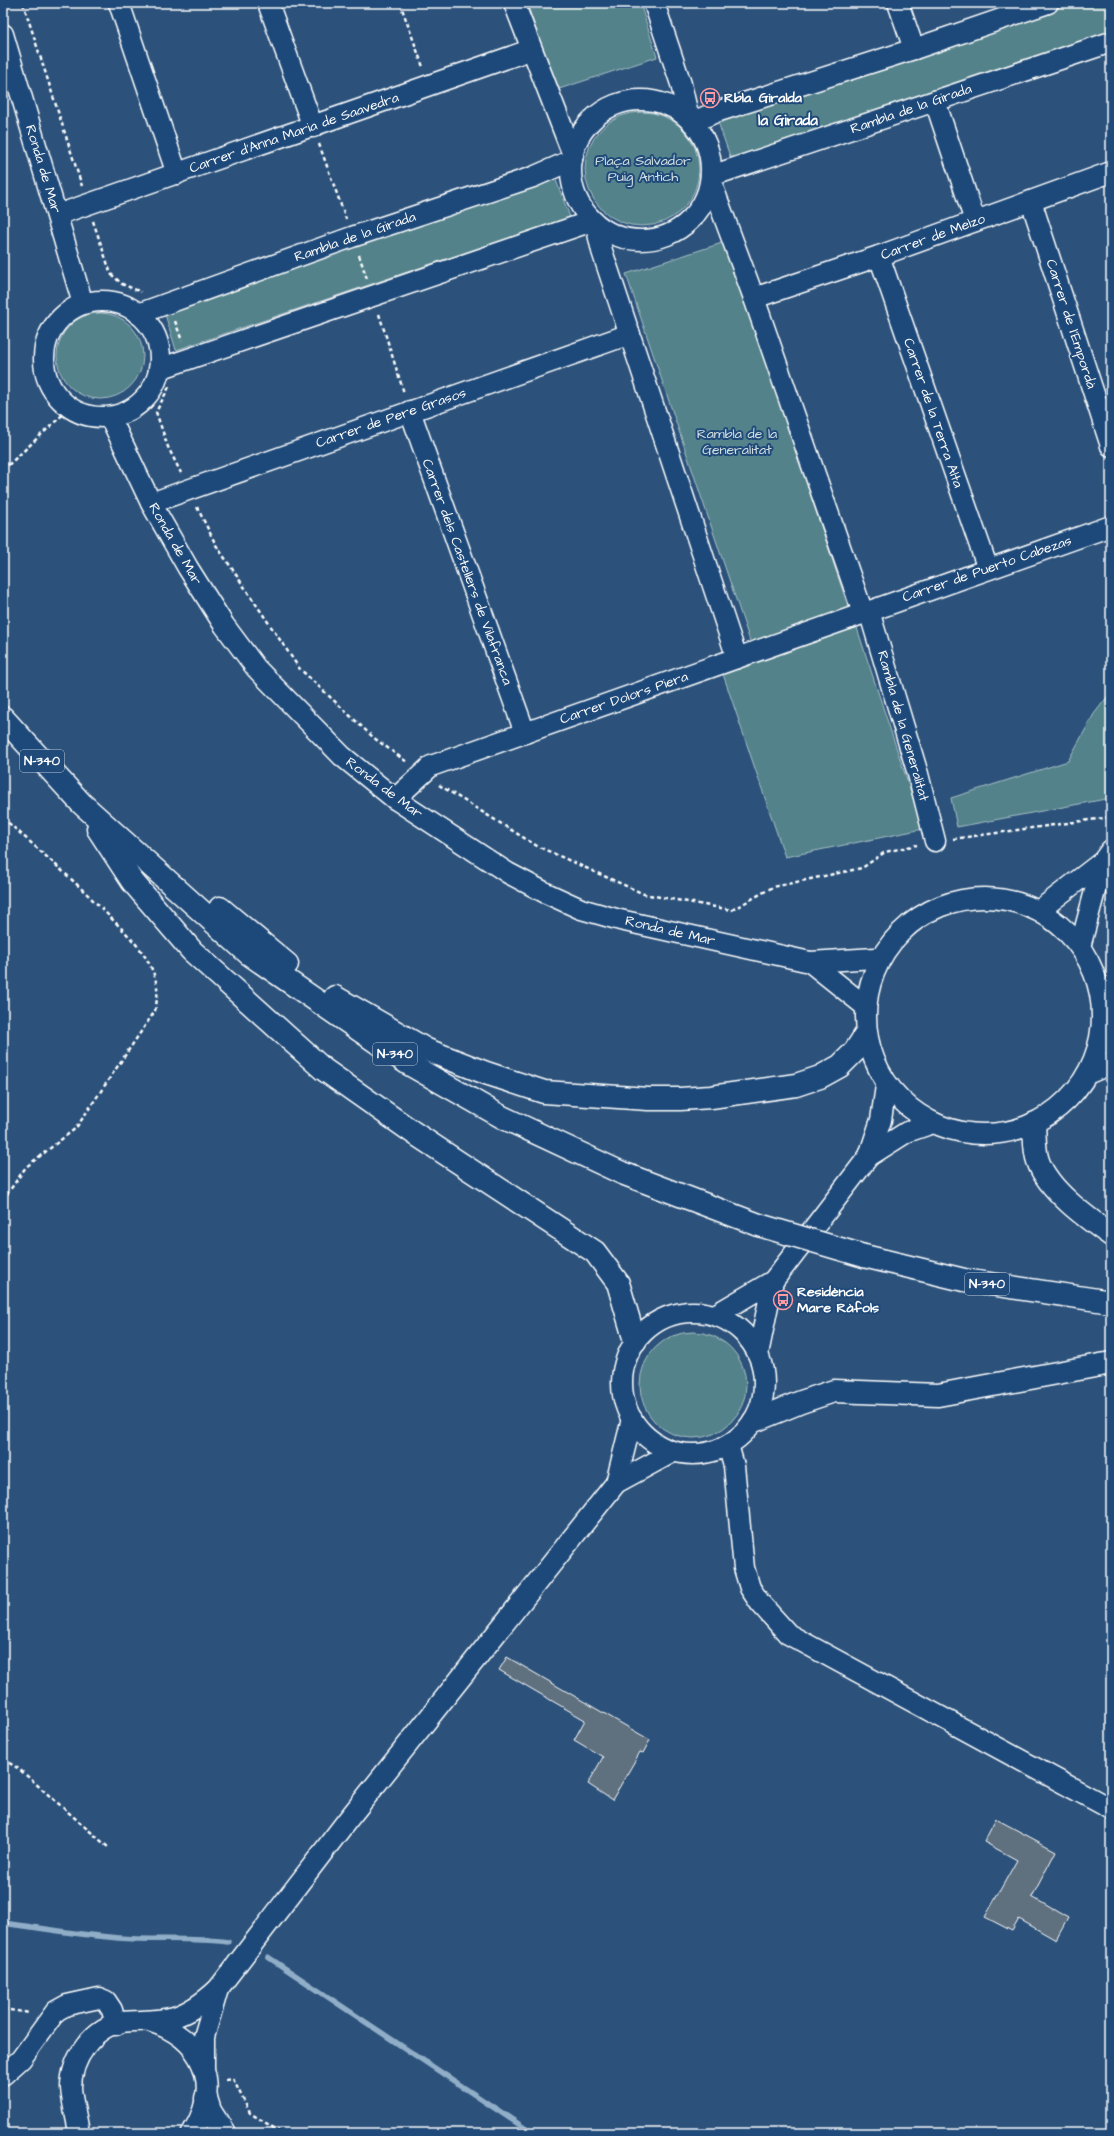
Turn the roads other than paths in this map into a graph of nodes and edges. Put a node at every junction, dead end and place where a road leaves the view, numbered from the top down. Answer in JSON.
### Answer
{"nodes":[{"id":1,"x":119,"y":3,"type":"edge"},
{"id":2,"x":268,"y":3,"type":"edge"},
{"id":3,"x":514,"y":3,"type":"edge"},
{"id":4,"x":898,"y":3,"type":"edge"},
{"id":5,"x":1048,"y":3,"type":"edge"},
{"id":6,"x":656,"y":4,"type":"edge"},
{"id":7,"x":3,"y":34,"type":"edge"},
{"id":8,"x":1111,"y":42,"type":"edge"},
{"id":9,"x":914,"y":49,"type":"junction"},
{"id":10,"x":530,"y":50,"type":"junction"},
{"id":11,"x":935,"y":101,"type":"junction"},
{"id":12,"x":691,"y":120,"type":"junction"},
{"id":13,"x":312,"y":127,"type":"junction"},
{"id":14,"x":572,"y":158,"type":"junction"},
{"id":15,"x":1111,"y":172,"type":"edge"},
{"id":16,"x":177,"y":174,"type":"junction"},
{"id":17,"x":711,"y":179,"type":"junction"},
{"id":18,"x":1031,"y":201,"type":"junction"},
{"id":19,"x":57,"y":215,"type":"junction"},
{"id":20,"x":975,"y":221,"type":"junction"},
{"id":21,"x":594,"y":223,"type":"junction"},
{"id":22,"x":880,"y":256,"type":"junction"},
{"id":23,"x":754,"y":298,"type":"junction"},
{"id":24,"x":83,"y":304,"type":"junction"},
{"id":25,"x":138,"y":314,"type":"junction"},
{"id":26,"x":630,"y":334,"type":"junction"},
{"id":27,"x":166,"y":376,"type":"junction"},
{"id":28,"x":410,"y":411,"type":"junction"},
{"id":29,"x":110,"y":417,"type":"junction"},
{"id":30,"x":1111,"y":446,"type":"edge"},
{"id":31,"x":151,"y":503,"type":"junction"},
{"id":32,"x":1111,"y":526,"type":"edge"},
{"id":33,"x":988,"y":569,"type":"junction"},
{"id":34,"x":866,"y":612,"type":"junction"},
{"id":35,"x":737,"y":658,"type":"junction"},
{"id":36,"x":3,"y":718,"type":"edge"},
{"id":37,"x":525,"y":733,"type":"junction"},
{"id":38,"x":395,"y":799,"type":"junction"},
{"id":39,"x":81,"y":803,"type":"junction"},
{"id":40,"x":935,"y":841,"type":"road end"},
{"id":41,"x":1107,"y":855,"type":"edge"},
{"id":42,"x":1041,"y":909,"type":"junction"},
{"id":43,"x":1080,"y":947,"type":"junction"},
{"id":44,"x":875,"y":958,"type":"junction"},
{"id":45,"x":810,"y":962,"type":"junction"},
{"id":46,"x":865,"y":1006,"type":"junction"},
{"id":47,"x":1107,"y":1018,"type":"edge"},
{"id":48,"x":866,"y":1034,"type":"junction"},
{"id":49,"x":1111,"y":1064,"type":"edge"},
{"id":50,"x":1087,"y":1074,"type":"junction"},
{"id":51,"x":886,"y":1086,"type":"junction"},
{"id":52,"x":932,"y":1123,"type":"junction"},
{"id":53,"x":1034,"y":1124,"type":"junction"},
{"id":54,"x":869,"y":1156,"type":"junction"},
{"id":55,"x":1111,"y":1235,"type":"edge"},
{"id":56,"x":773,"y":1281,"type":"junction"},
{"id":57,"x":1111,"y":1302,"type":"edge"},
{"id":58,"x":715,"y":1316,"type":"junction"},
{"id":59,"x":635,"y":1341,"type":"junction"},
{"id":60,"x":758,"y":1354,"type":"junction"},
{"id":61,"x":1111,"y":1363,"type":"edge"},
{"id":62,"x":632,"y":1419,"type":"junction"},
{"id":63,"x":754,"y":1421,"type":"junction"},
{"id":64,"x":728,"y":1445,"type":"junction"},
{"id":65,"x":673,"y":1452,"type":"junction"},
{"id":66,"x":616,"y":1483,"type":"junction"},
{"id":67,"x":1111,"y":1809,"type":"edge"},
{"id":68,"x":218,"y":1989,"type":"junction"},
{"id":69,"x":149,"y":2021,"type":"junction"},
{"id":70,"x":116,"y":2025,"type":"junction"},
{"id":71,"x":3,"y":2075,"type":"edge"},
{"id":72,"x":206,"y":2084,"type":"junction"},
{"id":73,"x":81,"y":2129,"type":"edge"},
{"id":74,"x":192,"y":2133,"type":"edge"},
{"id":75,"x":224,"y":2133,"type":"edge"}],
"edges":[{"from":1,"to":16,"type":"street"},
{"from":2,"to":13,"type":"street"},
{"from":3,"to":10,"type":"street"},
{"from":4,"to":9,"type":"street"},
{"from":5,"to":9,"type":"street"},
{"from":6,"to":12,"type":"street"},
{"from":7,"to":19,"type":"street","name":"Ronda de Mar"},
{"from":8,"to":11,"type":"street","name":"Rambla de la Girada"},
{"from":9,"to":12,"type":"street"},
{"from":10,"to":13,"type":"street","name":"Carrer d'Anna Maria de Saavedra"},
{"from":10,"to":14,"type":"street"},
{"from":11,"to":17,"type":"street","name":"Rambla de la Girada"},
{"from":11,"to":20,"type":"street"},
{"from":12,"to":14,"type":"street"},
{"from":12,"to":17,"type":"street"},
{"from":13,"to":16,"type":"street","name":"Carrer d'Anna Maria de Saavedra"},
{"from":14,"to":21,"type":"street"},
{"from":14,"to":25,"type":"street","name":"Rambla de la Girada"},
{"from":15,"to":18,"type":"street","name":"Carrer de Melzo"},
{"from":16,"to":19,"type":"street","name":"Carrer d'Anna Maria de Saavedra"},
{"from":17,"to":21,"type":"street"},
{"from":17,"to":23,"type":"street","name":"Rambla de la Generalitat"},
{"from":18,"to":20,"type":"street","name":"Carrer de Melzo"},
{"from":18,"to":30,"type":"street","name":"Carrer de l'Empordà"},
{"from":19,"to":24,"type":"street","name":"Ronda de Mar"},
{"from":20,"to":22,"type":"street","name":"Carrer de Melzo"},
{"from":21,"to":26,"type":"street"},
{"from":21,"to":27,"type":"street"},
{"from":22,"to":23,"type":"street","name":"Carrer de Melzo"},
{"from":22,"to":33,"type":"street","name":"Carrer de la Terra Alta"},
{"from":23,"to":34,"type":"street","name":"Rambla de la Generalitat"},
{"from":24,"to":25,"type":"street"},
{"from":24,"to":29,"type":"street"},
{"from":25,"to":27,"type":"street"},
{"from":26,"to":28,"type":"street","name":"Carrer de Pere Grasos"},
{"from":26,"to":35,"type":"street"},
{"from":27,"to":29,"type":"street"},
{"from":28,"to":31,"type":"street","name":"Carrer de Pere Grasos"},
{"from":28,"to":37,"type":"street","name":"Carrer dels Castellers de Vilafranca"},
{"from":29,"to":31,"type":"street","name":"Ronda de Mar"},
{"from":31,"to":38,"type":"street","name":"Ronda de Mar"},
{"from":32,"to":33,"type":"street","name":"Carrer de Puerto Cabezas"},
{"from":33,"to":34,"type":"street","name":"Carrer de Puerto Cabezas"},
{"from":34,"to":35,"type":"street","name":"Carrer Dolors Piera"},
{"from":34,"to":40,"type":"street","name":"Rambla de la Generalitat"},
{"from":35,"to":37,"type":"street","name":"Carrer Dolors Piera"},
{"from":36,"to":39,"type":"highway","number":"N-340"},
{"from":37,"to":38,"type":"street","name":"Carrer Dolors Piera"},
{"from":38,"to":45,"type":"street","name":"Ronda de Mar"},
{"from":39,"to":48,"type":"highway"},
{"from":39,"to":57,"type":"highway","number":"N-340","bridge":true},
{"from":39,"to":59,"type":"highway"},
{"from":41,"to":42,"type":"street"},
{"from":41,"to":43,"type":"street"},
{"from":42,"to":43,"type":"street"},
{"from":42,"to":44,"type":"street"},
{"from":43,"to":47,"type":"street"},
{"from":44,"to":45,"type":"street","name":"Ronda de Mar"},
{"from":44,"to":46,"type":"street"},
{"from":45,"to":46,"type":"street","name":"Ronda de Mar"},
{"from":46,"to":48,"type":"street"},
{"from":47,"to":50,"type":"street"},
{"from":48,"to":51,"type":"street"},
{"from":49,"to":50,"type":"street"},
{"from":50,"to":53,"type":"street"},
{"from":51,"to":52,"type":"street"},
{"from":51,"to":54,"type":"street"},
{"from":52,"to":53,"type":"street"},
{"from":52,"to":54,"type":"street"},
{"from":53,"to":55,"type":"highway"},
{"from":54,"to":56,"type":"street"},
{"from":56,"to":58,"type":"street"},
{"from":56,"to":60,"type":"street"},
{"from":58,"to":59,"type":"street"},
{"from":58,"to":60,"type":"street"},
{"from":59,"to":62,"type":"street"},
{"from":60,"to":63,"type":"street"},
{"from":61,"to":63,"type":"highway"},
{"from":62,"to":65,"type":"street"},
{"from":62,"to":66,"type":"street"},
{"from":63,"to":64,"type":"street"},
{"from":64,"to":65,"type":"street"},
{"from":64,"to":67,"type":"street"},
{"from":65,"to":66,"type":"street"},
{"from":66,"to":68,"type":"street"},
{"from":68,"to":69,"type":"street"},
{"from":68,"to":72,"type":"street"},
{"from":69,"to":70,"type":"street"},
{"from":69,"to":72,"type":"street"},
{"from":70,"to":71,"type":"street"},
{"from":70,"to":73,"type":"street"},
{"from":72,"to":74,"type":"street"},
{"from":72,"to":75,"type":"highway"}]}
